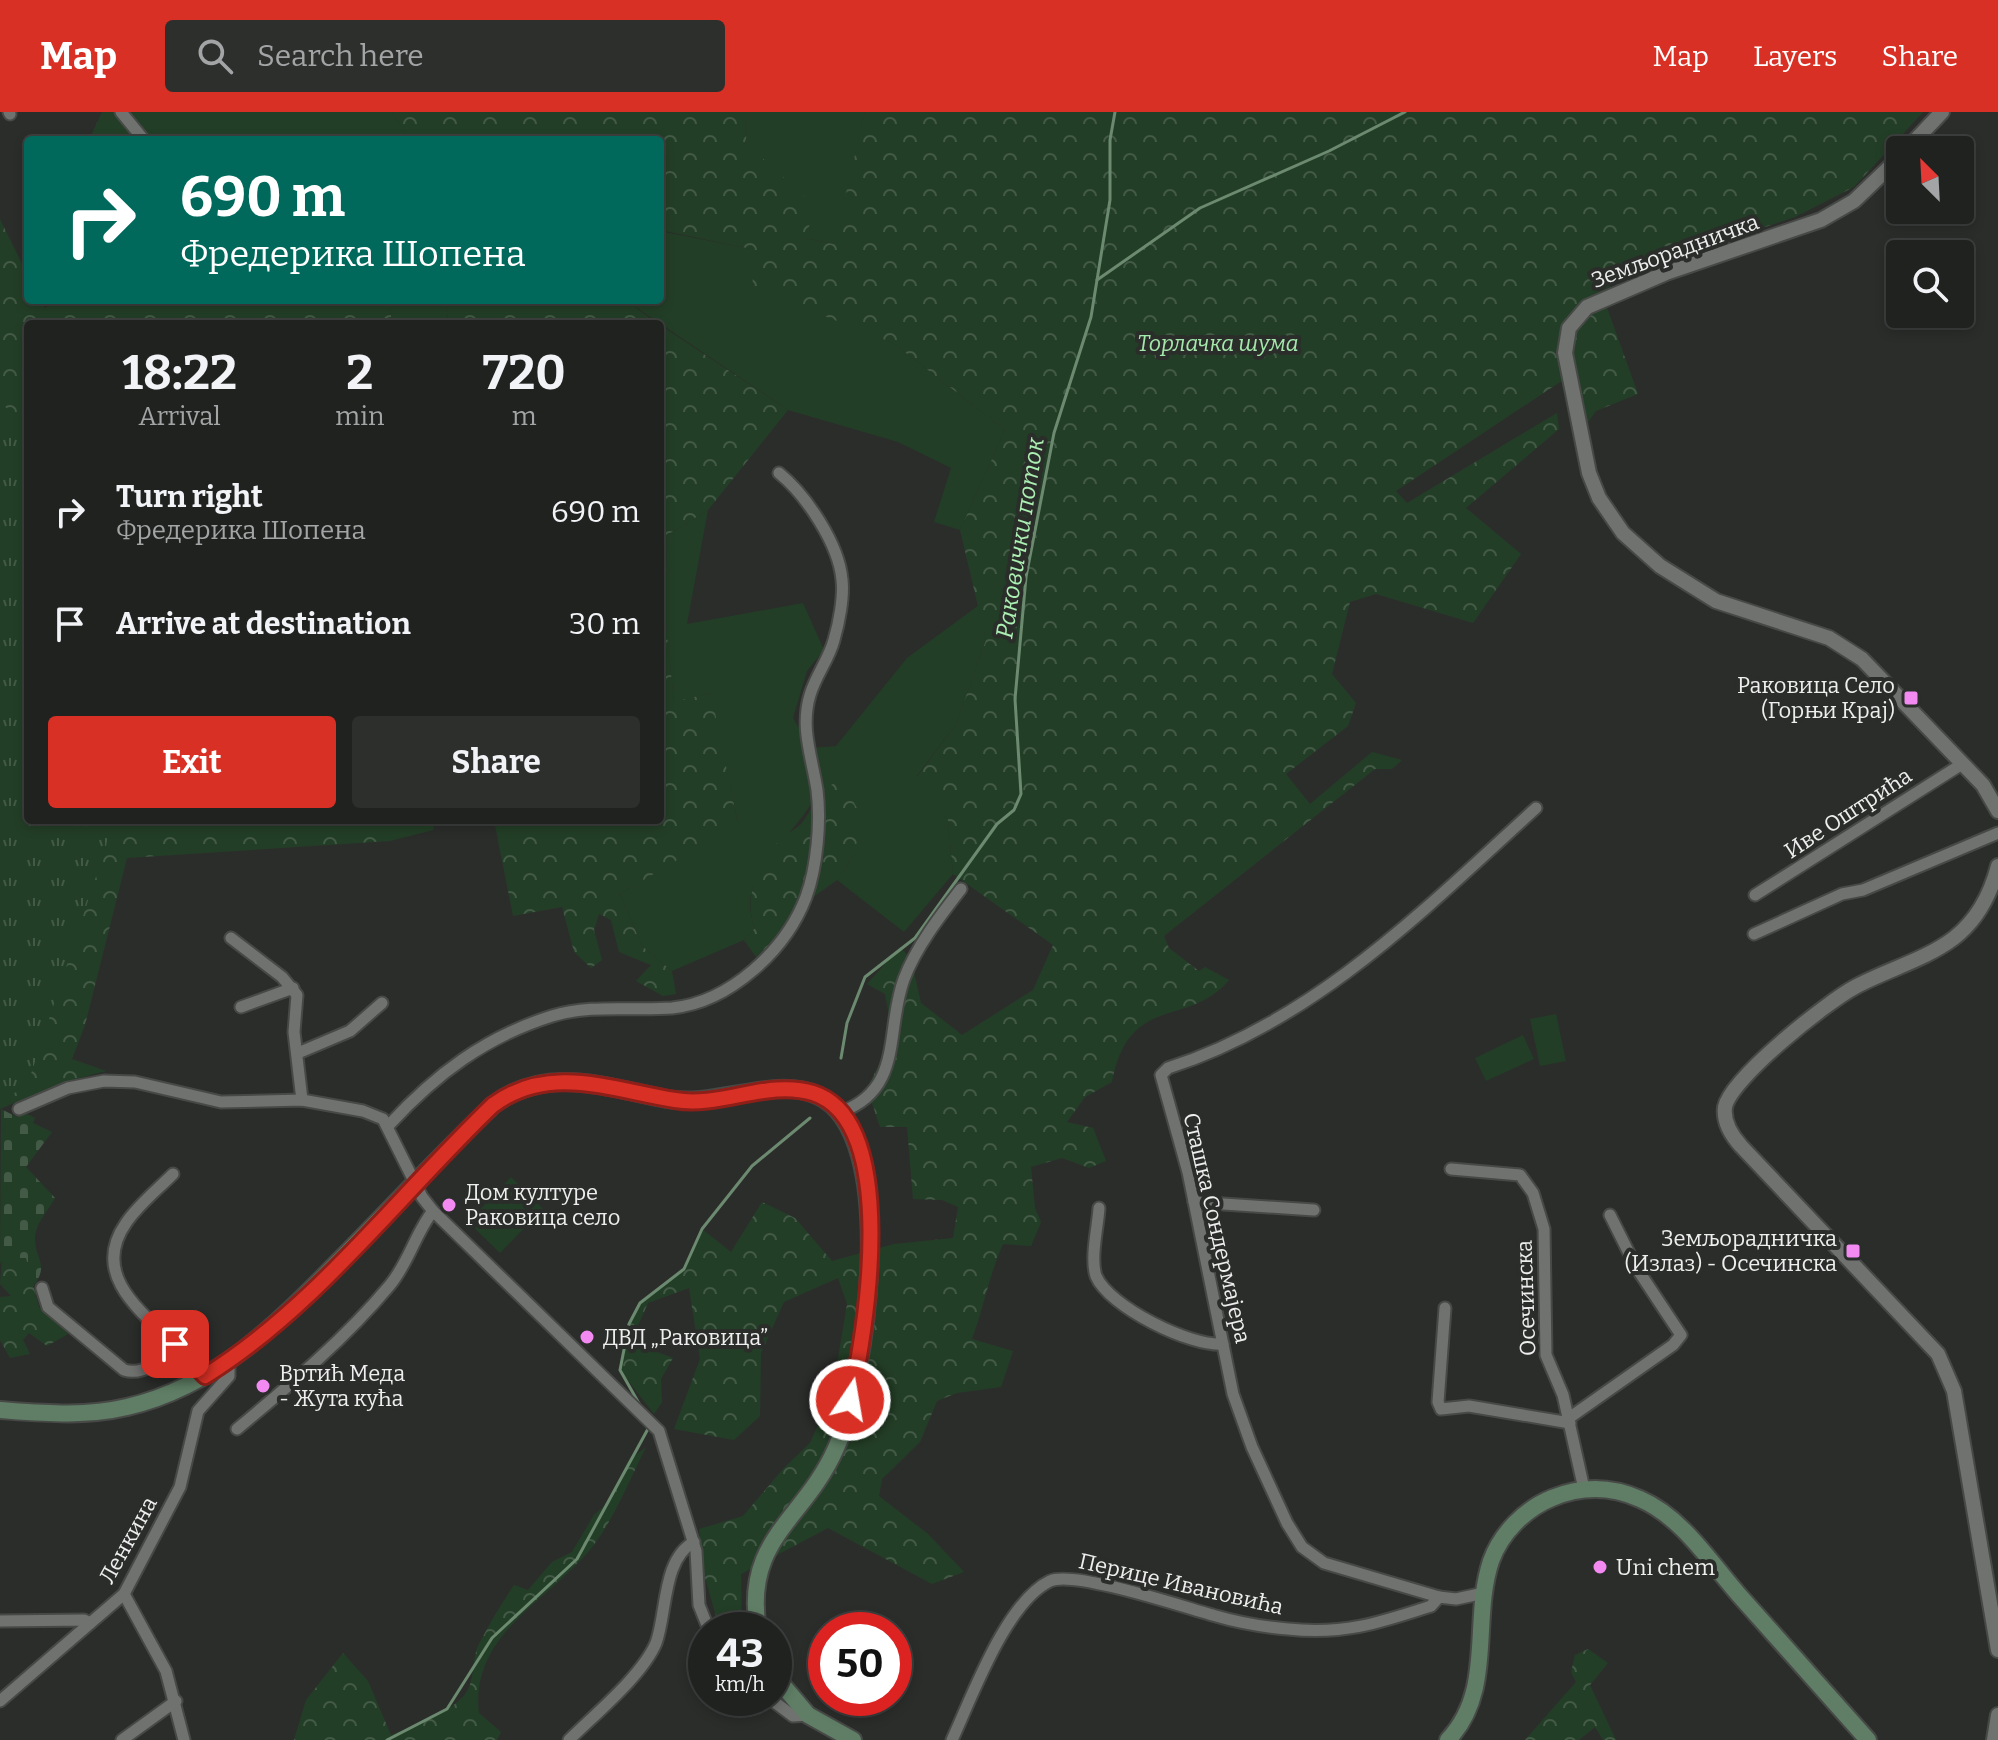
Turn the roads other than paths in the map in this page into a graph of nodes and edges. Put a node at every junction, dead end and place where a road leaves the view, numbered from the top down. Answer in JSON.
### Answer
{"nodes":[{"id":1,"x":121,"y":112,"type":"edge"},
{"id":2,"x":1942,"y":112,"type":"edge"},
{"id":3,"x":141,"y":136,"type":"edge"},
{"id":4,"x":1919,"y":136,"type":"edge"},
{"id":5,"x":1886,"y":170,"type":"edge"},
{"id":6,"x":779,"y":473,"type":"dead end"},
{"id":7,"x":1962,"y":764,"type":"junction"},
{"id":8,"x":1536,"y":808,"type":"dead end"},
{"id":9,"x":1998,"y":811,"type":"edge"},
{"id":10,"x":1998,"y":833,"type":"edge"},
{"id":11,"x":1998,"y":866,"type":"edge"},
{"id":12,"x":961,"y":889,"type":"dead end"},
{"id":13,"x":1755,"y":895,"type":"dead end"},
{"id":14,"x":1754,"y":934,"type":"dead end"},
{"id":15,"x":231,"y":938,"type":"dead end"},
{"id":16,"x":293,"y":988,"type":"junction"},
{"id":17,"x":382,"y":1003,"type":"dead end"},
{"id":18,"x":241,"y":1007,"type":"dead end"},
{"id":19,"x":298,"y":1053,"type":"junction"},
{"id":20,"x":302,"y":1100,"type":"junction"},
{"id":21,"x":19,"y":1109,"type":"dead end"},
{"id":22,"x":841,"y":1112,"type":"junction"},
{"id":23,"x":389,"y":1125,"type":"junction"},
{"id":24,"x":1451,"y":1169,"type":"dead end"},
{"id":25,"x":173,"y":1174,"type":"dead end"},
{"id":26,"x":415,"y":1184,"type":"junction"},
{"id":27,"x":1194,"y":1202,"type":"junction"},
{"id":28,"x":1099,"y":1208,"type":"dead end"},
{"id":29,"x":1314,"y":1210,"type":"dead end"},
{"id":30,"x":433,"y":1211,"type":"junction"},
{"id":31,"x":1610,"y":1215,"type":"dead end"},
{"id":32,"x":42,"y":1288,"type":"dead end"},
{"id":33,"x":1445,"y":1308,"type":"dead end"},
{"id":34,"x":175,"y":1344,"type":"junction"},
{"id":35,"x":1223,"y":1344,"type":"junction"},
{"id":36,"x":229,"y":1361,"type":"junction"},
{"id":37,"x":205,"y":1376,"type":"junction"},
{"id":38,"x":0,"y":1410,"type":"edge"},
{"id":39,"x":1570,"y":1420,"type":"junction"},
{"id":40,"x":237,"y":1429,"type":"dead end"},
{"id":41,"x":1584,"y":1489,"type":"junction"},
{"id":42,"x":694,"y":1542,"type":"junction"},
{"id":43,"x":1484,"y":1593,"type":"junction"},
{"id":44,"x":124,"y":1594,"type":"junction"},
{"id":45,"x":1439,"y":1597,"type":"junction"},
{"id":46,"x":702,"y":1612,"type":"edge"},
{"id":47,"x":757,"y":1612,"type":"edge"},
{"id":48,"x":0,"y":1621,"type":"edge"},
{"id":49,"x":90,"y":1623,"type":"junction"},
{"id":50,"x":1998,"y":1650,"type":"edge"},
{"id":51,"x":792,"y":1696,"type":"edge"},
{"id":52,"x":0,"y":1701,"type":"edge"},
{"id":53,"x":176,"y":1701,"type":"junction"},
{"id":54,"x":792,"y":1715,"type":"edge"},
{"id":55,"x":808,"y":1715,"type":"joint"},
{"id":56,"x":1998,"y":1715,"type":"edge"},
{"id":57,"x":810,"y":1716,"type":"edge"},
{"id":58,"x":122,"y":1740,"type":"edge"},
{"id":59,"x":184,"y":1740,"type":"edge"},
{"id":60,"x":569,"y":1740,"type":"edge"},
{"id":61,"x":853,"y":1740,"type":"edge"},
{"id":62,"x":952,"y":1740,"type":"edge"},
{"id":63,"x":1448,"y":1740,"type":"edge"},
{"id":64,"x":1868,"y":1740,"type":"edge"},
{"id":65,"x":1994,"y":1740,"type":"edge"}],
"edges":[{"from":1,"to":3,"type":"street"},
{"from":2,"to":4,"type":"street"},
{"from":5,"to":7,"type":"street","name":"Земљорадничка"},
{"from":6,"to":23,"type":"street"},
{"from":7,"to":9,"type":"street","name":"Земљорадничка"},
{"from":7,"to":13,"type":"street","name":"Иве Оштрића"},
{"from":8,"to":27,"type":"street","name":"Сташка Сондермајера"},
{"from":10,"to":14,"type":"street"},
{"from":11,"to":50,"type":"street"},
{"from":12,"to":22,"type":"street"},
{"from":15,"to":16,"type":"street"},
{"from":16,"to":18,"type":"street"},
{"from":16,"to":19,"type":"street"},
{"from":17,"to":19,"type":"street"},
{"from":19,"to":20,"type":"street"},
{"from":20,"to":21,"type":"street"},
{"from":20,"to":23,"type":"street"},
{"from":22,"to":26,"type":"main road"},
{"from":22,"to":47,"type":"main road"},
{"from":23,"to":26,"type":"street"},
{"from":24,"to":39,"type":"street","name":"Осечинска"},
{"from":25,"to":34,"type":"street"},
{"from":26,"to":30,"type":"street"},
{"from":26,"to":36,"type":"main road"},
{"from":27,"to":29,"type":"street"},
{"from":27,"to":35,"type":"street","name":"Сташка Сондермајера"},
{"from":28,"to":35,"type":"street"},
{"from":30,"to":40,"type":"street"},
{"from":30,"to":42,"type":"street"},
{"from":31,"to":39,"type":"street"},
{"from":32,"to":34,"type":"street"},
{"from":33,"to":39,"type":"street"},
{"from":34,"to":37,"type":"street"},
{"from":35,"to":45,"type":"street","name":"Сташка Сондермајера"},
{"from":36,"to":37,"type":"main road"},
{"from":36,"to":44,"type":"street","name":"Ленкина"},
{"from":37,"to":38,"type":"main road"},
{"from":39,"to":41,"type":"street","name":"Осечинска"},
{"from":41,"to":43,"type":"main road"},
{"from":41,"to":64,"type":"main road"},
{"from":42,"to":46,"type":"street"},
{"from":42,"to":60,"type":"street"},
{"from":43,"to":45,"type":"street","name":"Перице Ивановића"},
{"from":43,"to":63,"type":"main road"},
{"from":44,"to":49,"type":"street","name":"Ленкина"},
{"from":44,"to":53,"type":"street"},
{"from":45,"to":62,"type":"street","name":"Перице Ивановића"},
{"from":48,"to":49,"type":"street"},
{"from":49,"to":52,"type":"street","name":"Ленкина"},
{"from":51,"to":55,"type":"main road"},
{"from":53,"to":58,"type":"street"},
{"from":53,"to":59,"type":"street"},
{"from":54,"to":55,"type":"street"},
{"from":56,"to":65,"type":"street"},
{"from":57,"to":61,"type":"main road"}]}
